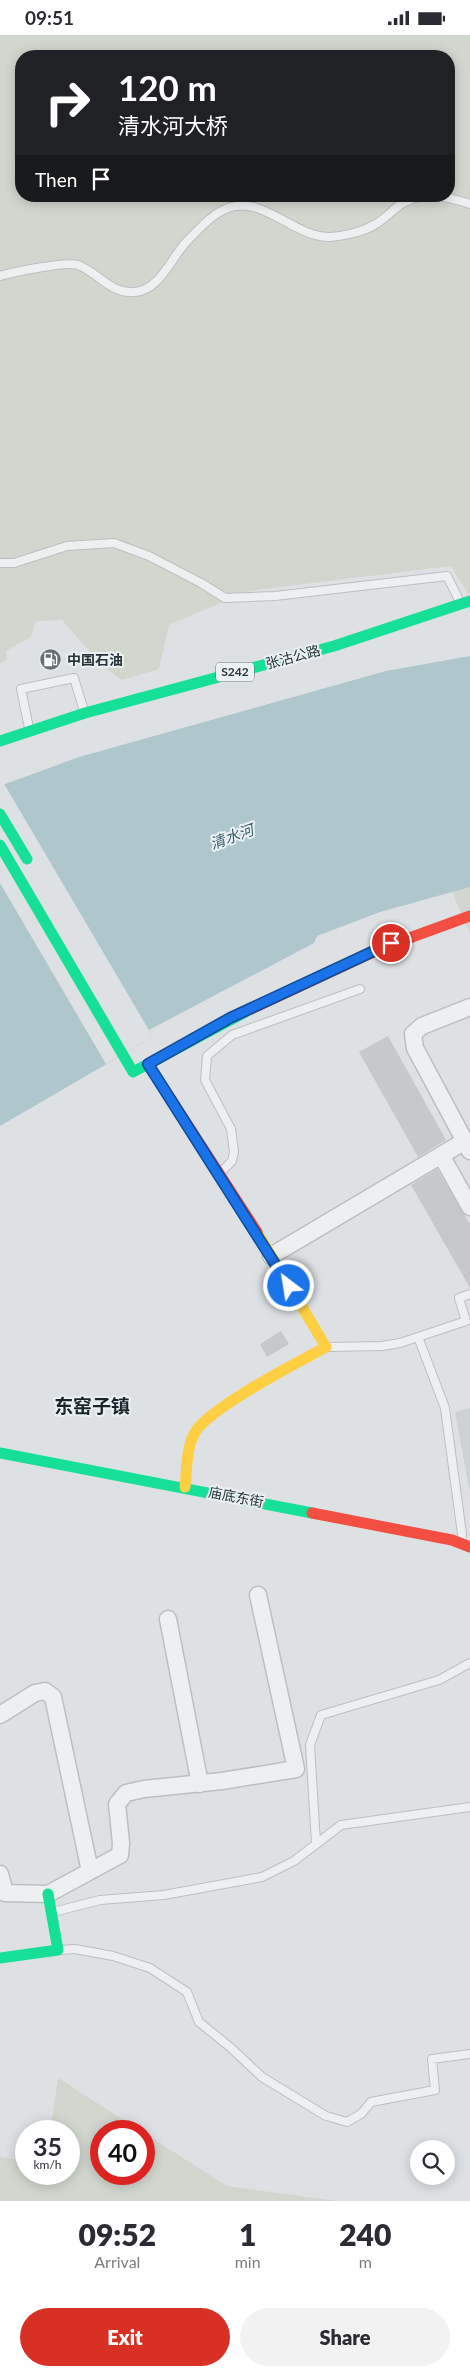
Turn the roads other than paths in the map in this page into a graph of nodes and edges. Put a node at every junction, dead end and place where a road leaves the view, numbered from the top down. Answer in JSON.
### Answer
{"nodes":[{"id":1,"x":455,"y":200,"type":"edge"},
{"id":2,"x":404,"y":202,"type":"edge"},
{"id":3,"x":470,"y":204,"type":"edge"},
{"id":4,"x":0,"y":276,"type":"edge"},
{"id":5,"x":0,"y":563,"type":"edge"},
{"id":6,"x":466,"y":602,"type":"edge"},
{"id":7,"x":85,"y":713,"type":"junction"},
{"id":8,"x":29,"y":731,"type":"junction"},
{"id":9,"x":0,"y":741,"type":"edge"},
{"id":10,"x":0,"y":814,"type":"edge"},
{"id":11,"x":0,"y":845,"type":"edge"},
{"id":12,"x":30,"y":865,"type":"dead end"},
{"id":13,"x":470,"y":916,"type":"edge"},
{"id":14,"x":360,"y":989,"type":"dead end"},
{"id":15,"x":470,"y":1007,"type":"edge"},
{"id":16,"x":140,"y":1051,"type":"dead end"},
{"id":17,"x":148,"y":1064,"type":"junction"},
{"id":18,"x":150,"y":1088,"type":"dead end"},
{"id":19,"x":167,"y":1095,"type":"junction"},
{"id":20,"x":467,"y":1146,"type":"edge"},
{"id":21,"x":441,"y":1155,"type":"junction"},
{"id":22,"x":219,"y":1175,"type":"junction"},
{"id":23,"x":470,"y":1207,"type":"edge"},
{"id":24,"x":271,"y":1256,"type":"junction"},
{"id":25,"x":470,"y":1294,"type":"edge"},
{"id":26,"x":418,"y":1337,"type":"junction"},
{"id":27,"x":326,"y":1347,"type":"junction"},
{"id":28,"x":0,"y":1453,"type":"edge"},
{"id":29,"x":185,"y":1487,"type":"junction"},
{"id":30,"x":466,"y":1545,"type":"edge"},
{"id":31,"x":258,"y":1595,"type":"dead end"},
{"id":32,"x":168,"y":1619,"type":"dead end"},
{"id":33,"x":470,"y":1663,"type":"edge"},
{"id":34,"x":0,"y":1715,"type":"edge"},
{"id":35,"x":200,"y":1784,"type":"junction"},
{"id":36,"x":470,"y":1807,"type":"edge"},
{"id":37,"x":316,"y":1843,"type":"junction"},
{"id":38,"x":90,"y":1871,"type":"junction"},
{"id":39,"x":0,"y":1874,"type":"edge"},
{"id":40,"x":48,"y":1894,"type":"junction"},
{"id":41,"x":52,"y":1912,"type":"junction"},
{"id":42,"x":58,"y":1950,"type":"junction"},
{"id":43,"x":0,"y":1958,"type":"edge"},
{"id":44,"x":470,"y":2054,"type":"edge"}],
"edges":[{"from":1,"to":3,"type":"lane"},
{"from":2,"to":4,"type":"lane"},
{"from":5,"to":6,"type":"lane"},
{"from":6,"to":7,"type":"main road","name":"张沽公路","number":"S242"},
{"from":7,"to":8,"type":"main road","name":"张沽公路","number":"S242"},
{"from":7,"to":8,"type":"lane"},
{"from":8,"to":9,"type":"main road","name":"张沽公路","number":"S242"},
{"from":10,"to":12,"type":"main road"},
{"from":11,"to":17,"type":"main road"},
{"from":13,"to":17,"type":"main road"},
{"from":14,"to":22,"type":"lane"},
{"from":15,"to":20,"type":"street"},
{"from":16,"to":17,"type":"main road"},
{"from":17,"to":19,"type":"main road"},
{"from":18,"to":19,"type":"main road"},
{"from":19,"to":22,"type":"main road"},
{"from":20,"to":21,"type":"street"},
{"from":21,"to":23,"type":"street"},
{"from":21,"to":24,"type":"street"},
{"from":22,"to":24,"type":"main road"},
{"from":24,"to":27,"type":"main road"},
{"from":25,"to":26,"type":"lane"},
{"from":26,"to":27,"type":"lane"},
{"from":26,"to":30,"type":"lane"},
{"from":27,"to":29,"type":"main road"},
{"from":28,"to":29,"type":"main road","name":"庙底东街"},
{"from":29,"to":30,"type":"main road","name":"庙底东街"},
{"from":31,"to":35,"type":"street"},
{"from":32,"to":35,"type":"street"},
{"from":33,"to":37,"type":"lane"},
{"from":34,"to":38,"type":"street"},
{"from":35,"to":38,"type":"street"},
{"from":36,"to":37,"type":"lane"},
{"from":37,"to":41,"type":"lane"},
{"from":38,"to":40,"type":"street"},
{"from":39,"to":40,"type":"street"},
{"from":40,"to":41,"type":"main road"},
{"from":41,"to":42,"type":"main road"},
{"from":42,"to":43,"type":"main road"},
{"from":42,"to":44,"type":"lane"}]}
